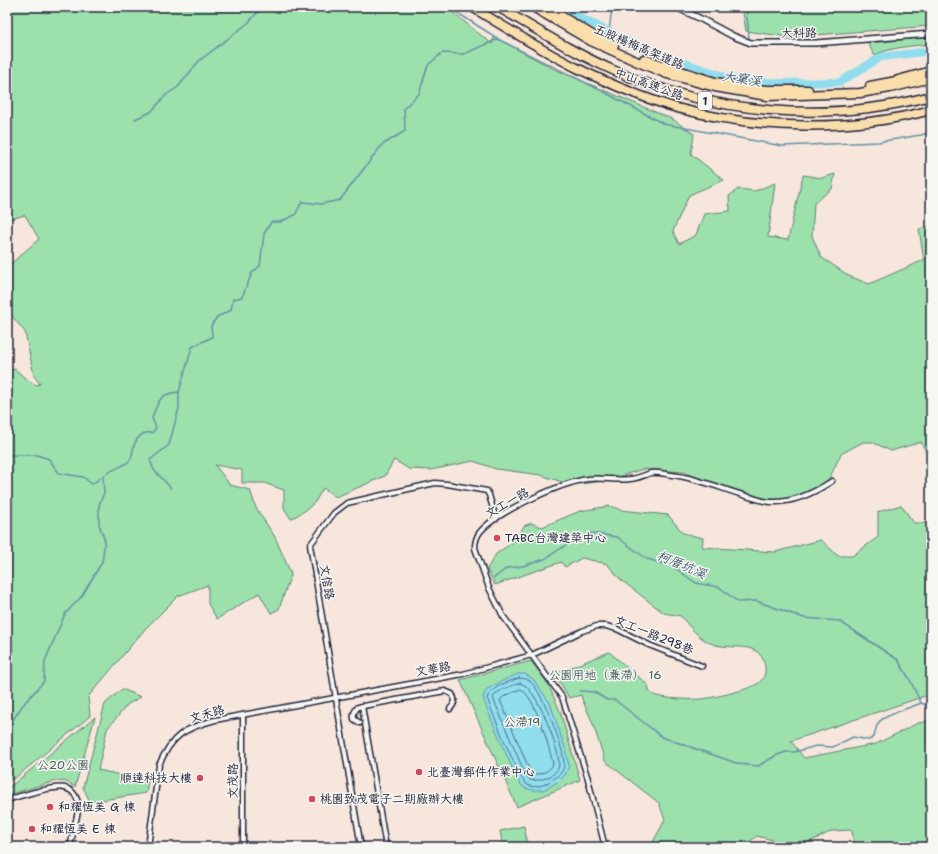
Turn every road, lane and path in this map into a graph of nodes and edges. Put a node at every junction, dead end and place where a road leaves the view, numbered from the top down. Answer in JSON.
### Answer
{"nodes":[{"id":1,"x":472,"y":7,"type":"edge"},
{"id":2,"x":498,"y":7,"type":"edge"},
{"id":3,"x":533,"y":7,"type":"edge"},
{"id":4,"x":546,"y":7,"type":"edge"},
{"id":5,"x":676,"y":7,"type":"edge"},
{"id":6,"x":931,"y":34,"type":"edge"},
{"id":7,"x":931,"y":71,"type":"edge"},
{"id":8,"x":931,"y":78,"type":"edge"},
{"id":9,"x":931,"y":96,"type":"edge"},
{"id":10,"x":931,"y":110,"type":"edge"},
{"id":11,"x":832,"y":481,"type":"dead end"},
{"id":12,"x":496,"y":519,"type":"junction"},
{"id":13,"x":532,"y":655,"type":"junction"},
{"id":14,"x":702,"y":666,"type":"dead end"},
{"id":15,"x":336,"y":698,"type":"junction"},
{"id":16,"x":362,"y":706,"type":"junction"},
{"id":17,"x":450,"y":709,"type":"dead end"},
{"id":18,"x":243,"y":715,"type":"junction"},
{"id":19,"x":360,"y":723,"type":"dead end"},
{"id":20,"x":7,"y":800,"type":"edge"},
{"id":21,"x":361,"y":846,"type":"edge"},
{"id":22,"x":70,"y":847,"type":"edge"},
{"id":23,"x":148,"y":847,"type":"edge"},
{"id":24,"x":243,"y":847,"type":"edge"},
{"id":25,"x":354,"y":847,"type":"edge"},
{"id":26,"x":386,"y":847,"type":"edge"},
{"id":27,"x":605,"y":847,"type":"edge"}],
"edges":[{"from":1,"to":10,"type":"highway","name":"中山高速公路","number":"1"},
{"from":2,"to":9,"type":"highway","name":"中山高速公路","number":"1"},
{"from":3,"to":8,"type":"highway","name":"五股楊梅高架道路","number":"1"},
{"from":4,"to":7,"type":"highway","name":"五股楊梅高架道路","number":"1"},
{"from":5,"to":6,"type":"street","name":"大科路"},
{"from":11,"to":12,"type":"street","name":"文工一路"},
{"from":12,"to":13,"type":"street","name":"文工一路"},
{"from":12,"to":15,"type":"street","name":"文信路"},
{"from":13,"to":14,"type":"street","name":"文工一路298巷"},
{"from":13,"to":15,"type":"street","name":"文華路"},
{"from":13,"to":27,"type":"street","name":"文工一路"},
{"from":15,"to":18,"type":"street","name":"文禾路"},
{"from":15,"to":21,"type":"street","name":"文信路"},
{"from":16,"to":17,"type":"street"},
{"from":16,"to":19,"type":"street"},
{"from":16,"to":26,"type":"street"},
{"from":18,"to":23,"type":"street","name":"文禾路"},
{"from":18,"to":24,"type":"street","name":"文茂路"},
{"from":20,"to":22,"type":"street"},
{"from":21,"to":25,"type":"street"}]}
